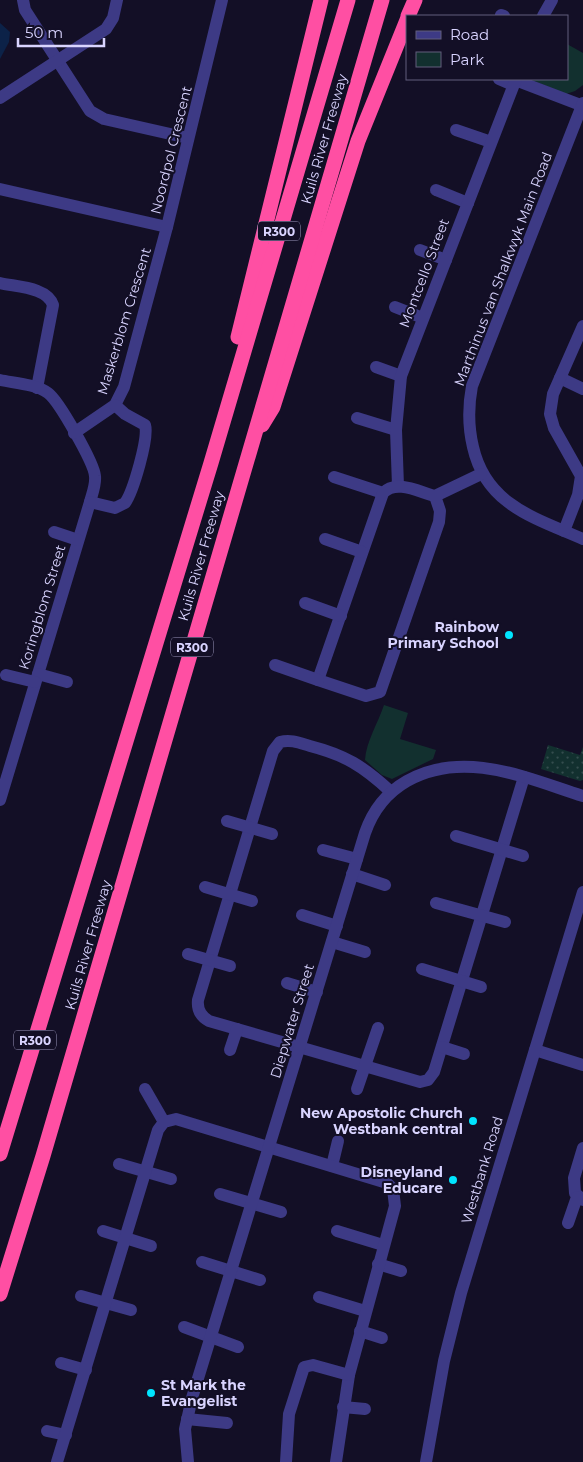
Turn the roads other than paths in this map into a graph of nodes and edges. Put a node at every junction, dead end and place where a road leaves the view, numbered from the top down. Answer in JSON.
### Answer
{"nodes":[{"id":1,"x":24,"y":0,"type":"edge"},
{"id":2,"x":117,"y":0,"type":"edge"},
{"id":3,"x":222,"y":0,"type":"edge"},
{"id":4,"x":321,"y":0,"type":"edge"},
{"id":5,"x":348,"y":0,"type":"edge"},
{"id":6,"x":382,"y":0,"type":"edge"},
{"id":7,"x":415,"y":0,"type":"edge"},
{"id":8,"x":552,"y":0,"type":"edge"},
{"id":9,"x":409,"y":15,"type":"edge"},
{"id":10,"x":544,"y":15,"type":"edge"},
{"id":11,"x":406,"y":23,"type":"edge"},
{"id":12,"x":57,"y":62,"type":"junction"},
{"id":13,"x":515,"y":81,"type":"edge"},
{"id":14,"x":0,"y":98,"type":"edge"},
{"id":15,"x":583,"y":105,"type":"edge"},
{"id":16,"x":456,"y":130,"type":"dead end"},
{"id":17,"x":188,"y":138,"type":"junction"},
{"id":18,"x":491,"y":142,"type":"junction"},
{"id":19,"x":0,"y":189,"type":"edge"},
{"id":20,"x":436,"y":190,"type":"dead end"},
{"id":21,"x":468,"y":203,"type":"junction"},
{"id":22,"x":168,"y":227,"type":"junction"},
{"id":23,"x":420,"y":250,"type":"dead end"},
{"id":24,"x":446,"y":260,"type":"junction"},
{"id":25,"x":0,"y":283,"type":"edge"},
{"id":26,"x":395,"y":307,"type":"dead end"},
{"id":27,"x":423,"y":318,"type":"junction"},
{"id":28,"x":583,"y":326,"type":"edge"},
{"id":29,"x":376,"y":367,"type":"dead end"},
{"id":30,"x":401,"y":376,"type":"junction"},
{"id":31,"x":560,"y":378,"type":"junction"},
{"id":32,"x":0,"y":380,"type":"edge"},
{"id":33,"x":36,"y":388,"type":"junction"},
{"id":34,"x":583,"y":388,"type":"edge"},
{"id":35,"x":115,"y":405,"type":"junction"},
{"id":36,"x":357,"y":418,"type":"dead end"},
{"id":37,"x":396,"y":430,"type":"junction"},
{"id":38,"x":74,"y":433,"type":"junction"},
{"id":39,"x":252,"y":440,"type":"junction"},
{"id":40,"x":211,"y":463,"type":"junction"},
{"id":41,"x":582,"y":473,"type":"edge"},
{"id":42,"x":481,"y":474,"type":"junction"},
{"id":43,"x":334,"y":477,"type":"dead end"},
{"id":44,"x":398,"y":486,"type":"junction"},
{"id":45,"x":383,"y":493,"type":"junction"},
{"id":46,"x":435,"y":496,"type":"junction"},
{"id":47,"x":90,"y":502,"type":"junction"},
{"id":48,"x":564,"y":531,"type":"junction"},
{"id":49,"x":54,"y":532,"type":"dead end"},
{"id":50,"x":325,"y":539,"type":"dead end"},
{"id":51,"x":583,"y":539,"type":"edge"},
{"id":52,"x":78,"y":540,"type":"junction"},
{"id":53,"x":362,"y":552,"type":"junction"},
{"id":54,"x":305,"y":603,"type":"dead end"},
{"id":55,"x":340,"y":616,"type":"junction"},
{"id":56,"x":275,"y":665,"type":"dead end"},
{"id":57,"x":6,"y":675,"type":"dead end"},
{"id":58,"x":36,"y":678,"type":"junction"},
{"id":59,"x":318,"y":680,"type":"junction"},
{"id":60,"x":67,"y":682,"type":"dead end"},
{"id":61,"x":524,"y":777,"type":"junction"},
{"id":62,"x":390,"y":791,"type":"junction"},
{"id":63,"x":583,"y":796,"type":"edge"},
{"id":64,"x":0,"y":800,"type":"edge"},
{"id":65,"x":226,"y":821,"type":"dead end"},
{"id":66,"x":250,"y":828,"type":"junction"},
{"id":67,"x":272,"y":834,"type":"dead end"},
{"id":68,"x":456,"y":836,"type":"dead end"},
{"id":69,"x":502,"y":849,"type":"junction"},
{"id":70,"x":323,"y":850,"type":"dead end"},
{"id":71,"x":523,"y":856,"type":"dead end"},
{"id":72,"x":357,"y":859,"type":"junction"},
{"id":73,"x":352,"y":874,"type":"junction"},
{"id":74,"x":385,"y":886,"type":"dead end"},
{"id":75,"x":205,"y":887,"type":"dead end"},
{"id":76,"x":583,"y":892,"type":"edge"},
{"id":77,"x":230,"y":894,"type":"junction"},
{"id":78,"x":252,"y":901,"type":"dead end"},
{"id":79,"x":436,"y":903,"type":"dead end"},
{"id":80,"x":302,"y":915,"type":"dead end"},
{"id":81,"x":482,"y":916,"type":"junction"},
{"id":82,"x":505,"y":922,"type":"dead end"},
{"id":83,"x":337,"y":926,"type":"junction"},
{"id":84,"x":332,"y":942,"type":"junction"},
{"id":85,"x":365,"y":952,"type":"dead end"},
{"id":86,"x":188,"y":954,"type":"dead end"},
{"id":87,"x":210,"y":960,"type":"junction"},
{"id":88,"x":230,"y":966,"type":"dead end"},
{"id":89,"x":422,"y":969,"type":"dead end"},
{"id":90,"x":462,"y":981,"type":"junction"},
{"id":91,"x":288,"y":983,"type":"dead end"},
{"id":92,"x":481,"y":987,"type":"dead end"},
{"id":93,"x":316,"y":992,"type":"junction"},
{"id":94,"x":378,"y":1028,"type":"dead end"},
{"id":95,"x":237,"y":1029,"type":"junction"},
{"id":96,"x":442,"y":1047,"type":"junction"},
{"id":97,"x":300,"y":1048,"type":"junction"},
{"id":98,"x":230,"y":1050,"type":"dead end"},
{"id":99,"x":535,"y":1050,"type":"junction"},
{"id":100,"x":464,"y":1054,"type":"dead end"},
{"id":101,"x":583,"y":1066,"type":"edge"},
{"id":102,"x":364,"y":1067,"type":"junction"},
{"id":103,"x":357,"y":1088,"type":"dead end"},
{"id":104,"x":146,"y":1089,"type":"dead end"},
{"id":105,"x":164,"y":1122,"type":"junction"},
{"id":106,"x":338,"y":1141,"type":"dead end"},
{"id":107,"x":269,"y":1147,"type":"junction"},
{"id":108,"x":583,"y":1148,"type":"edge"},
{"id":109,"x":0,"y":1154,"type":"edge"},
{"id":110,"x":119,"y":1164,"type":"dead end"},
{"id":111,"x":332,"y":1166,"type":"junction"},
{"id":112,"x":146,"y":1172,"type":"junction"},
{"id":113,"x":171,"y":1179,"type":"dead end"},
{"id":114,"x":220,"y":1194,"type":"dead end"},
{"id":115,"x":580,"y":1199,"type":"edge"},
{"id":116,"x":252,"y":1203,"type":"junction"},
{"id":117,"x":281,"y":1212,"type":"dead end"},
{"id":118,"x":568,"y":1223,"type":"dead end"},
{"id":119,"x":103,"y":1231,"type":"dead end"},
{"id":120,"x":337,"y":1231,"type":"dead end"},
{"id":121,"x":126,"y":1238,"type":"junction"},
{"id":122,"x":383,"y":1245,"type":"junction"},
{"id":123,"x":151,"y":1246,"type":"dead end"},
{"id":124,"x":202,"y":1262,"type":"dead end"},
{"id":125,"x":378,"y":1264,"type":"junction"},
{"id":126,"x":231,"y":1271,"type":"junction"},
{"id":127,"x":401,"y":1271,"type":"dead end"},
{"id":128,"x":260,"y":1280,"type":"dead end"},
{"id":129,"x":0,"y":1294,"type":"edge"},
{"id":130,"x":81,"y":1296,"type":"dead end"},
{"id":131,"x":319,"y":1297,"type":"dead end"},
{"id":132,"x":106,"y":1303,"type":"junction"},
{"id":133,"x":131,"y":1310,"type":"dead end"},
{"id":134,"x":365,"y":1311,"type":"junction"},
{"id":135,"x":184,"y":1327,"type":"dead end"},
{"id":136,"x":360,"y":1331,"type":"junction"},
{"id":137,"x":211,"y":1338,"type":"junction"},
{"id":138,"x":382,"y":1338,"type":"dead end"},
{"id":139,"x":238,"y":1347,"type":"dead end"},
{"id":140,"x":61,"y":1363,"type":"dead end"},
{"id":141,"x":86,"y":1370,"type":"junction"},
{"id":142,"x":349,"y":1375,"type":"junction"},
{"id":143,"x":343,"y":1407,"type":"junction"},
{"id":144,"x":365,"y":1409,"type":"dead end"},
{"id":145,"x":187,"y":1418,"type":"junction"},
{"id":146,"x":227,"y":1423,"type":"dead end"},
{"id":147,"x":46,"y":1431,"type":"dead end"},
{"id":148,"x":66,"y":1435,"type":"junction"},
{"id":149,"x":57,"y":1462,"type":"edge"},
{"id":150,"x":188,"y":1462,"type":"edge"},
{"id":151,"x":286,"y":1462,"type":"edge"},
{"id":152,"x":336,"y":1462,"type":"edge"},
{"id":153,"x":426,"y":1462,"type":"edge"}],
"edges":[{"from":1,"to":12,"type":"street"},
{"from":2,"to":12,"type":"street"},
{"from":3,"to":17,"type":"street","name":"Noordpol Crescent"},
{"from":4,"to":40,"type":"highway"},
{"from":5,"to":40,"type":"highway","name":"Kuils River Freeway","number":"R300"},
{"from":6,"to":39,"type":"highway","name":"Kuils River Freeway","number":"R300"},
{"from":7,"to":9,"type":"highway"},
{"from":8,"to":10,"type":"street"},
{"from":11,"to":39,"type":"highway"},
{"from":12,"to":14,"type":"street"},
{"from":12,"to":17,"type":"street"},
{"from":13,"to":15,"type":"street"},
{"from":13,"to":18,"type":"street","name":"Montcello Street"},
{"from":15,"to":42,"type":"street","name":"Marthinus van Shalkwyk Main Road"},
{"from":16,"to":18,"type":"street"},
{"from":17,"to":22,"type":"street","name":"Noordpol Crescent"},
{"from":18,"to":21,"type":"street","name":"Montcello Street"},
{"from":19,"to":22,"type":"street","name":"Noordpol Crescent"},
{"from":20,"to":21,"type":"street"},
{"from":21,"to":24,"type":"street","name":"Montcello Street"},
{"from":22,"to":35,"type":"street","name":"Maskerblom Crescent"},
{"from":23,"to":24,"type":"street"},
{"from":24,"to":27,"type":"street","name":"Montcello Street"},
{"from":25,"to":33,"type":"street"},
{"from":26,"to":27,"type":"street"},
{"from":27,"to":30,"type":"street","name":"Montcello Street"},
{"from":28,"to":31,"type":"street"},
{"from":29,"to":30,"type":"street"},
{"from":30,"to":37,"type":"street","name":"Montcello Street"},
{"from":31,"to":34,"type":"street"},
{"from":31,"to":41,"type":"street"},
{"from":32,"to":33,"type":"street","name":"Koringblom Street"},
{"from":33,"to":38,"type":"street","name":"Koringblom Street"},
{"from":35,"to":38,"type":"street","name":"Maskerblom Crescent"},
{"from":35,"to":47,"type":"street"},
{"from":36,"to":37,"type":"street"},
{"from":37,"to":44,"type":"street","name":"Montcello Street"},
{"from":38,"to":47,"type":"street","name":"Koringblom Street"},
{"from":39,"to":129,"type":"highway","name":"Kuils River Freeway","number":"R300"},
{"from":40,"to":109,"type":"highway","name":"Kuils River Freeway","number":"R300"},
{"from":41,"to":48,"type":"street"},
{"from":42,"to":46,"type":"street"},
{"from":42,"to":48,"type":"street","name":"Marthinus van Shalkwyk Main Road"},
{"from":43,"to":45,"type":"street"},
{"from":44,"to":45,"type":"street"},
{"from":44,"to":46,"type":"street"},
{"from":45,"to":53,"type":"street"},
{"from":46,"to":59,"type":"street"},
{"from":47,"to":52,"type":"street","name":"Koringblom Street"},
{"from":48,"to":51,"type":"street","name":"Marthinus van Shalkwyk Main Road"},
{"from":49,"to":52,"type":"street","name":"Koringblom Street"},
{"from":50,"to":53,"type":"street"},
{"from":52,"to":58,"type":"street","name":"Koringblom Street"},
{"from":53,"to":55,"type":"street"},
{"from":54,"to":55,"type":"street"},
{"from":55,"to":59,"type":"street"},
{"from":56,"to":59,"type":"street"},
{"from":57,"to":58,"type":"street","name":"Koringblom Street"},
{"from":58,"to":60,"type":"street"},
{"from":58,"to":64,"type":"street","name":"Koringblom Street"},
{"from":61,"to":62,"type":"street","name":"Diepwater Street"},
{"from":61,"to":63,"type":"street","name":"Diepwater Street"},
{"from":61,"to":69,"type":"street"},
{"from":62,"to":66,"type":"street"},
{"from":62,"to":72,"type":"street","name":"Diepwater Street"},
{"from":65,"to":66,"type":"street"},
{"from":66,"to":67,"type":"street"},
{"from":66,"to":77,"type":"street"},
{"from":68,"to":69,"type":"street"},
{"from":69,"to":71,"type":"street"},
{"from":69,"to":81,"type":"street"},
{"from":70,"to":72,"type":"street"},
{"from":72,"to":73,"type":"street","name":"Diepwater Street"},
{"from":73,"to":74,"type":"street"},
{"from":73,"to":83,"type":"street","name":"Diepwater Street"},
{"from":75,"to":77,"type":"street"},
{"from":76,"to":99,"type":"street","name":"Westbank Road"},
{"from":77,"to":78,"type":"street"},
{"from":77,"to":87,"type":"street"},
{"from":79,"to":81,"type":"street"},
{"from":80,"to":83,"type":"street"},
{"from":81,"to":82,"type":"street"},
{"from":81,"to":90,"type":"street"},
{"from":83,"to":84,"type":"street","name":"Diepwater Street"},
{"from":84,"to":85,"type":"street"},
{"from":84,"to":93,"type":"street","name":"Diepwater Street"},
{"from":86,"to":87,"type":"street"},
{"from":87,"to":88,"type":"street"},
{"from":87,"to":95,"type":"street"},
{"from":89,"to":90,"type":"street"},
{"from":90,"to":92,"type":"street"},
{"from":90,"to":96,"type":"street"},
{"from":91,"to":93,"type":"street"},
{"from":93,"to":97,"type":"street","name":"Diepwater Street"},
{"from":94,"to":102,"type":"street"},
{"from":95,"to":97,"type":"street"},
{"from":95,"to":98,"type":"street"},
{"from":96,"to":100,"type":"street"},
{"from":96,"to":102,"type":"street"},
{"from":97,"to":102,"type":"street"},
{"from":97,"to":107,"type":"street","name":"Diepwater Street"},
{"from":99,"to":101,"type":"street"},
{"from":99,"to":153,"type":"street","name":"Westbank Road"},
{"from":102,"to":103,"type":"street"},
{"from":104,"to":105,"type":"street"},
{"from":105,"to":107,"type":"street"},
{"from":105,"to":112,"type":"street"},
{"from":106,"to":111,"type":"street"},
{"from":107,"to":111,"type":"street"},
{"from":107,"to":116,"type":"street","name":"Diepwater Street"},
{"from":108,"to":115,"type":"street"},
{"from":110,"to":112,"type":"street"},
{"from":111,"to":122,"type":"street"},
{"from":112,"to":113,"type":"street"},
{"from":112,"to":121,"type":"street"},
{"from":114,"to":116,"type":"street"},
{"from":115,"to":118,"type":"street"},
{"from":116,"to":117,"type":"street"},
{"from":116,"to":126,"type":"street","name":"Diepwater Street"},
{"from":119,"to":121,"type":"street"},
{"from":120,"to":122,"type":"street"},
{"from":121,"to":123,"type":"street"},
{"from":121,"to":132,"type":"street"},
{"from":122,"to":125,"type":"street"},
{"from":124,"to":126,"type":"street"},
{"from":125,"to":127,"type":"street"},
{"from":125,"to":134,"type":"street"},
{"from":126,"to":128,"type":"street"},
{"from":126,"to":137,"type":"street","name":"Diepwater Street"},
{"from":130,"to":132,"type":"street"},
{"from":131,"to":134,"type":"street"},
{"from":132,"to":133,"type":"street"},
{"from":132,"to":141,"type":"street"},
{"from":134,"to":136,"type":"street"},
{"from":135,"to":137,"type":"street"},
{"from":136,"to":138,"type":"street"},
{"from":136,"to":142,"type":"street"},
{"from":137,"to":139,"type":"street"},
{"from":137,"to":145,"type":"street","name":"Diepwater Street"},
{"from":140,"to":141,"type":"street"},
{"from":141,"to":148,"type":"street"},
{"from":142,"to":143,"type":"street"},
{"from":142,"to":151,"type":"street"},
{"from":143,"to":144,"type":"street"},
{"from":143,"to":152,"type":"street"},
{"from":145,"to":146,"type":"street"},
{"from":145,"to":150,"type":"street","name":"Diepwater Street"},
{"from":147,"to":148,"type":"street"},
{"from":148,"to":149,"type":"street"}]}
